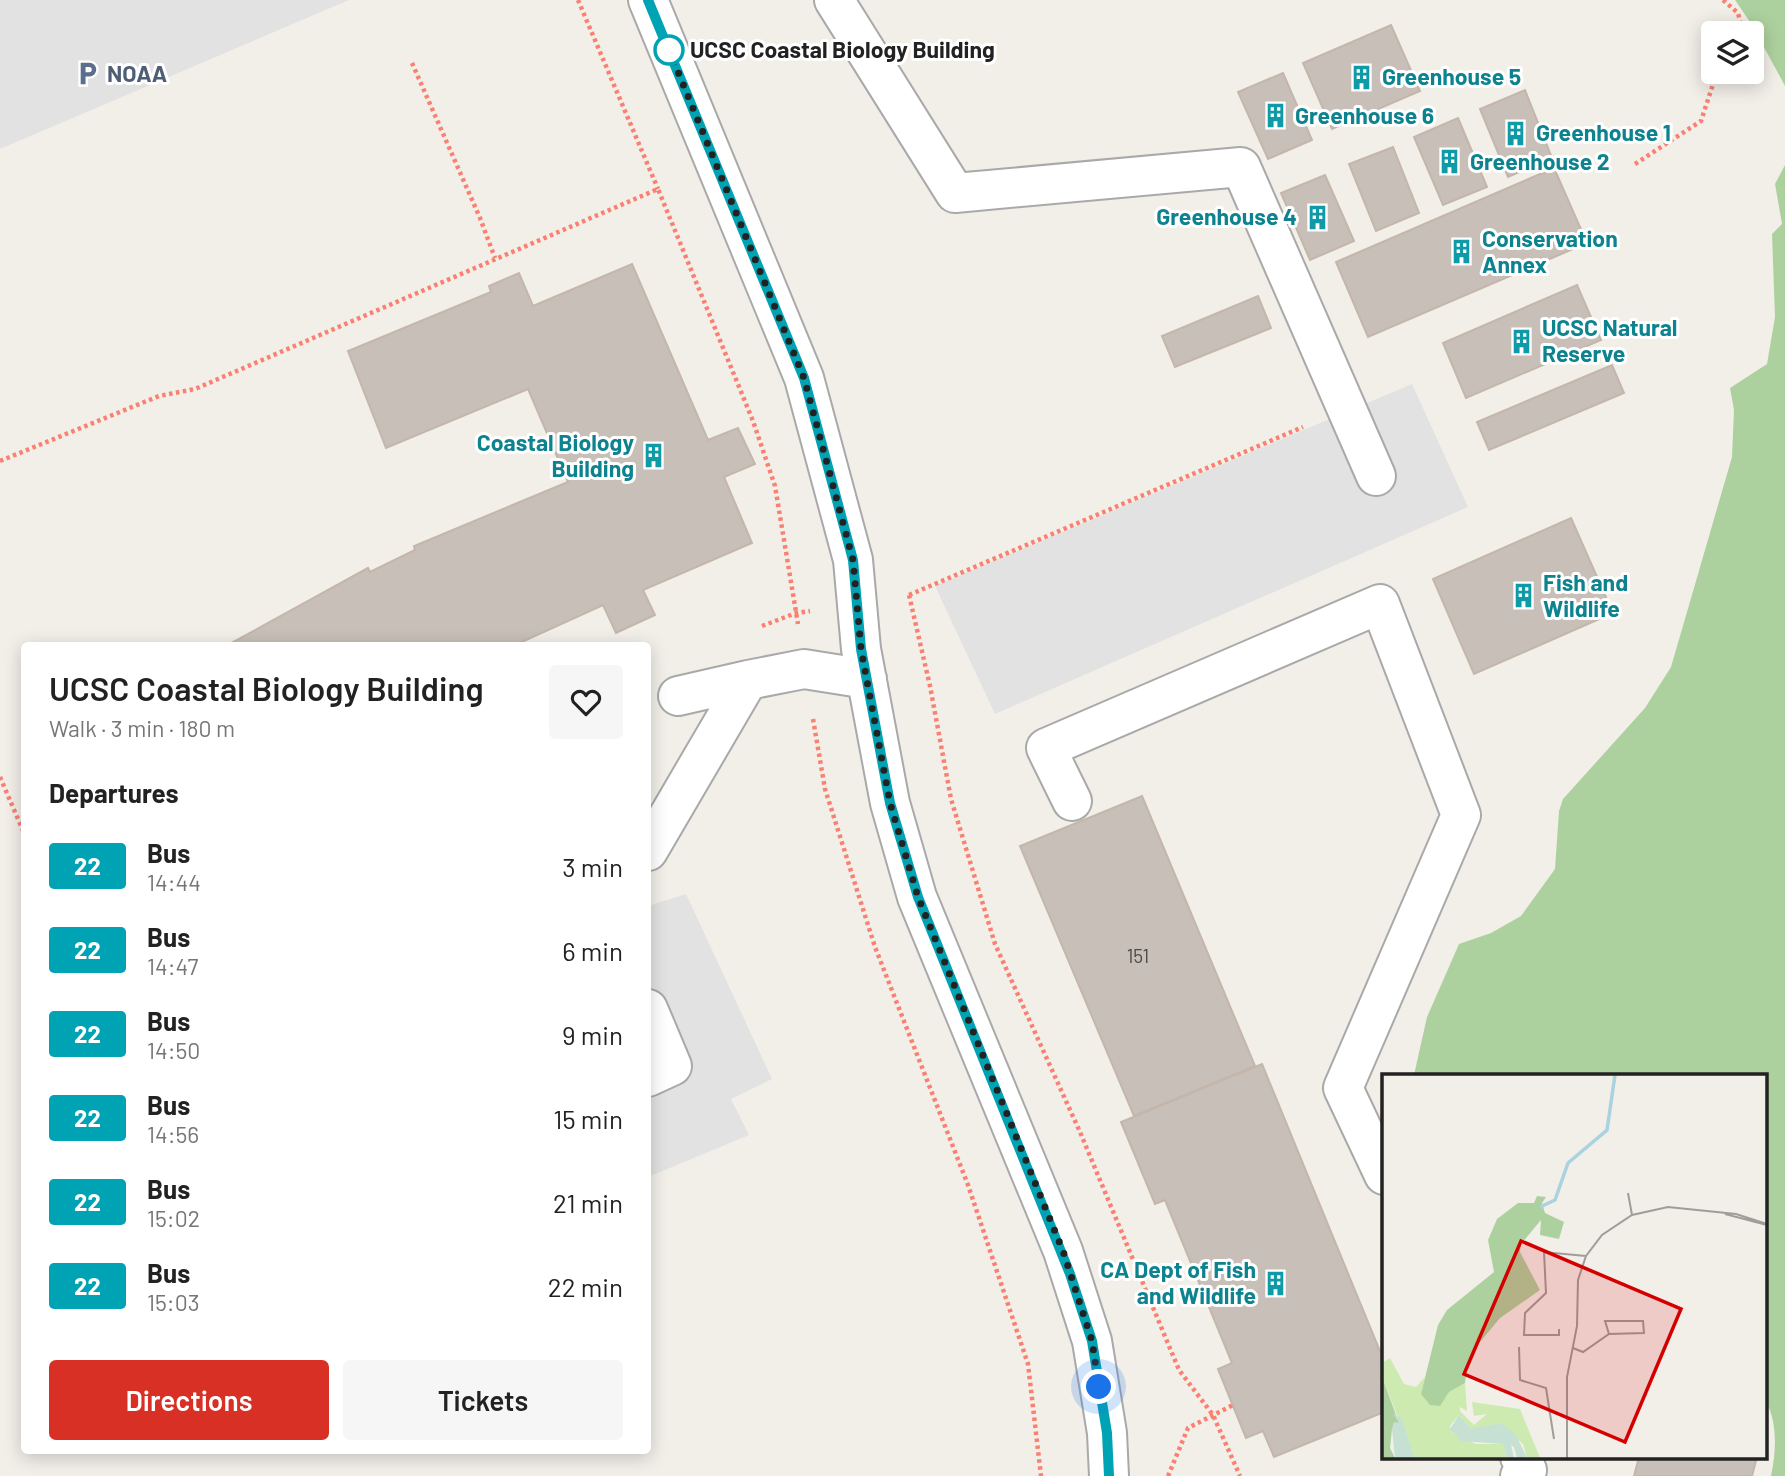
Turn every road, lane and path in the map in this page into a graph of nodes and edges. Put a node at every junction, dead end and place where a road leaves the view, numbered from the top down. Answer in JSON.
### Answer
{"nodes":[{"id":1,"x":578,"y":0,"type":"edge"},
{"id":2,"x":648,"y":0,"type":"edge"},
{"id":3,"x":834,"y":0,"type":"edge"},
{"id":4,"x":1723,"y":0,"type":"edge"},
{"id":5,"x":1740,"y":21,"type":"edge"},
{"id":6,"x":412,"y":64,"type":"dead end"},
{"id":7,"x":1713,"y":84,"type":"edge"},
{"id":8,"x":1635,"y":163,"type":"dead end"},
{"id":9,"x":658,"y":189,"type":"dead end"},
{"id":10,"x":495,"y":258,"type":"dead end"},
{"id":11,"x":1307,"y":425,"type":"dead end"},
{"id":12,"x":1376,"y":476,"type":"dead end"},
{"id":13,"x":867,"y":679,"type":"junction"},
{"id":14,"x":748,"y":680,"type":"junction"},
{"id":15,"x":678,"y":696,"type":"dead end"},
{"id":16,"x":0,"y":777,"type":"edge"},
{"id":17,"x":1072,"y":802,"type":"dead end"},
{"id":18,"x":21,"y":826,"type":"edge"},
{"id":19,"x":651,"y":847,"type":"edge"},
{"id":20,"x":651,"y":1016,"type":"edge"},
{"id":21,"x":651,"y":1076,"type":"edge"},
{"id":22,"x":1382,"y":1171,"type":"edge"},
{"id":23,"x":1233,"y":1405,"type":"dead end"},
{"id":24,"x":1213,"y":1415,"type":"junction"},
{"id":25,"x":1521,"y":1458,"type":"edge"},
{"id":26,"x":1108,"y":1476,"type":"edge"},
{"id":27,"x":1168,"y":1476,"type":"edge"},
{"id":28,"x":1240,"y":1476,"type":"edge"},
{"id":29,"x":1520,"y":1476,"type":"edge"}],
"edges":[{"from":1,"to":9,"type":"path"},
{"from":2,"to":13,"type":"street"},
{"from":3,"to":12,"type":"street"},
{"from":4,"to":5,"type":"path"},
{"from":6,"to":10,"type":"path"},
{"from":7,"to":8,"type":"path"},
{"from":11,"to":24,"type":"path"},
{"from":13,"to":14,"type":"street"},
{"from":13,"to":26,"type":"street"},
{"from":14,"to":15,"type":"street"},
{"from":14,"to":19,"type":"street"},
{"from":16,"to":18,"type":"path"},
{"from":17,"to":22,"type":"street"},
{"from":20,"to":21,"type":"street"},
{"from":23,"to":24,"type":"path"},
{"from":24,"to":27,"type":"path"},
{"from":24,"to":28,"type":"path"},
{"from":25,"to":29,"type":"street"}]}
